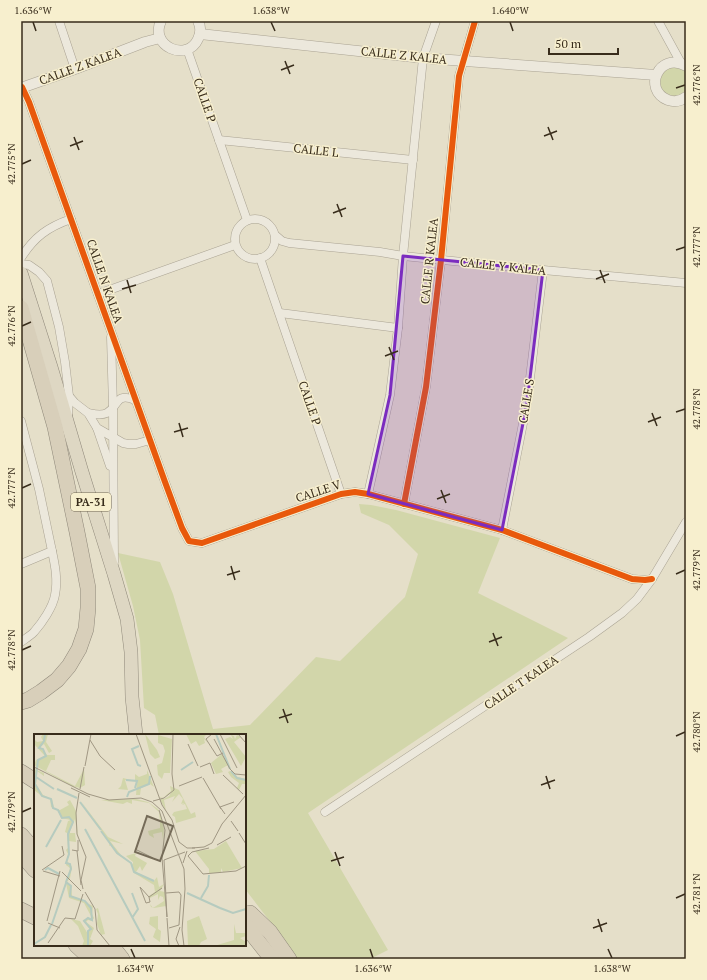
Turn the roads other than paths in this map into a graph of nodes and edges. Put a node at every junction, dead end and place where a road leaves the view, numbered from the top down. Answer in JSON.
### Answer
{"nodes":[{"id":1,"x":59,"y":21,"type":"edge"},
{"id":2,"x":161,"y":21,"type":"edge"},
{"id":3,"x":198,"y":21,"type":"edge"},
{"id":4,"x":436,"y":21,"type":"edge"},
{"id":5,"x":475,"y":21,"type":"edge"},
{"id":6,"x":658,"y":21,"type":"edge"},
{"id":7,"x":200,"y":34,"type":"junction"},
{"id":8,"x":160,"y":38,"type":"junction"},
{"id":9,"x":187,"y":49,"type":"junction"},
{"id":10,"x":423,"y":58,"type":"junction"},
{"id":11,"x":464,"y":61,"type":"junction"},
{"id":12,"x":683,"y":64,"type":"edge"},
{"id":13,"x":75,"y":69,"type":"junction"},
{"id":14,"x":656,"y":76,"type":"junction"},
{"id":15,"x":21,"y":88,"type":"edge"},
{"id":16,"x":685,"y":98,"type":"edge"},
{"id":17,"x":219,"y":140,"type":"junction"},
{"id":18,"x":413,"y":160,"type":"junction"},
{"id":19,"x":71,"y":219,"type":"junction"},
{"id":20,"x":247,"y":220,"type":"junction"},
{"id":21,"x":275,"y":235,"type":"junction"},
{"id":22,"x":235,"y":245,"type":"junction"},
{"id":23,"x":404,"y":256,"type":"junction"},
{"id":24,"x":21,"y":258,"type":"edge"},
{"id":25,"x":260,"y":258,"type":"junction"},
{"id":26,"x":441,"y":260,"type":"junction"},
{"id":27,"x":21,"y":264,"type":"edge"},
{"id":28,"x":543,"y":270,"type":"junction"},
{"id":29,"x":21,"y":273,"type":"edge"},
{"id":30,"x":686,"y":283,"type":"edge"},
{"id":31,"x":98,"y":294,"type":"junction"},
{"id":32,"x":21,"y":308,"type":"edge"},
{"id":33,"x":280,"y":313,"type":"junction"},
{"id":34,"x":398,"y":328,"type":"junction"},
{"id":35,"x":110,"y":330,"type":"junction"},
{"id":36,"x":70,"y":396,"type":"junction"},
{"id":37,"x":136,"y":400,"type":"junction"},
{"id":38,"x":113,"y":407,"type":"junction"},
{"id":39,"x":88,"y":413,"type":"junction"},
{"id":40,"x":21,"y":421,"type":"edge"},
{"id":41,"x":67,"y":422,"type":"junction"},
{"id":42,"x":97,"y":428,"type":"junction"},
{"id":43,"x":113,"y":437,"type":"junction"},
{"id":44,"x":150,"y":440,"type":"junction"},
{"id":45,"x":112,"y":472,"type":"junction"},
{"id":46,"x":165,"y":482,"type":"joint"},
{"id":47,"x":341,"y":494,"type":"junction"},
{"id":48,"x":368,"y":494,"type":"junction"},
{"id":49,"x":404,"y":504,"type":"junction"},
{"id":50,"x":686,"y":522,"type":"edge"},
{"id":51,"x":502,"y":530,"type":"junction"},
{"id":52,"x":52,"y":551,"type":"junction"},
{"id":53,"x":21,"y":564,"type":"edge"},
{"id":54,"x":114,"y":574,"type":"junction"},
{"id":55,"x":652,"y":579,"type":"junction"},
{"id":56,"x":21,"y":642,"type":"edge"},
{"id":57,"x":21,"y":702,"type":"edge"},
{"id":58,"x":136,"y":734,"type":"edge"},
{"id":59,"x":21,"y":772,"type":"edge"},
{"id":60,"x":34,"y":780,"type":"edge"},
{"id":61,"x":325,"y":812,"type":"dead end"},
{"id":62,"x":21,"y":835,"type":"edge"},
{"id":63,"x":34,"y":850,"type":"edge"},
{"id":64,"x":21,"y":854,"type":"edge"},
{"id":65,"x":34,"y":869,"type":"edge"},
{"id":66,"x":21,"y":910,"type":"edge"},
{"id":67,"x":247,"y":915,"type":"edge"},
{"id":68,"x":34,"y":916,"type":"edge"},
{"id":69,"x":77,"y":946,"type":"edge"},
{"id":70,"x":95,"y":946,"type":"edge"},
{"id":71,"x":112,"y":946,"type":"edge"},
{"id":72,"x":91,"y":959,"type":"edge"},
{"id":73,"x":106,"y":959,"type":"edge"},
{"id":74,"x":122,"y":959,"type":"edge"},
{"id":75,"x":272,"y":959,"type":"edge"},
{"id":76,"x":282,"y":959,"type":"edge"},
{"id":77,"x":289,"y":959,"type":"edge"}],
"edges":[{"from":1,"to":13,"type":"street"},
{"from":2,"to":8,"type":"street"},
{"from":3,"to":7,"type":"street"},
{"from":4,"to":10,"type":"street","name":"CALLE R KALEA"},
{"from":5,"to":11,"type":"street","name":"CALLE R KALEA"},
{"from":6,"to":12,"type":"street"},
{"from":7,"to":9,"type":"street"},
{"from":7,"to":10,"type":"street","name":"CALLE Z KALEA"},
{"from":8,"to":9,"type":"street"},
{"from":8,"to":13,"type":"street","name":"CALLE Z KALEA"},
{"from":9,"to":17,"type":"street","name":"CALLE P"},
{"from":10,"to":11,"type":"street","name":"CALLE Z KALEA"},
{"from":10,"to":18,"type":"street","name":"CALLE R KALEA"},
{"from":11,"to":14,"type":"street","name":"CALLE Z KALEA"},
{"from":11,"to":26,"type":"street","name":"CALLE R KALEA"},
{"from":12,"to":14,"type":"street"},
{"from":13,"to":15,"type":"street","name":"CALLE Z KALEA"},
{"from":14,"to":16,"type":"street"},
{"from":15,"to":19,"type":"street","name":"CALLE N KALEA"},
{"from":17,"to":18,"type":"street","name":"CALLE L"},
{"from":17,"to":20,"type":"street","name":"CALLE P"},
{"from":18,"to":23,"type":"street","name":"CALLE R KALEA"},
{"from":19,"to":24,"type":"street"},
{"from":19,"to":31,"type":"street","name":"CALLE N KALEA"},
{"from":20,"to":21,"type":"street"},
{"from":20,"to":22,"type":"street"},
{"from":21,"to":23,"type":"street","name":"CALLE Y KALEA"},
{"from":21,"to":25,"type":"street"},
{"from":22,"to":25,"type":"street"},
{"from":22,"to":31,"type":"street"},
{"from":23,"to":26,"type":"street","name":"CALLE Y KALEA"},
{"from":23,"to":34,"type":"street","name":"CALLE R KALEA"},
{"from":25,"to":33,"type":"street","name":"CALLE P"},
{"from":26,"to":28,"type":"street","name":"CALLE Y KALEA"},
{"from":26,"to":49,"type":"street","name":"CALLE R KALEA"},
{"from":27,"to":36,"type":"street"},
{"from":28,"to":30,"type":"street","name":"CALLE Y KALEA"},
{"from":28,"to":51,"type":"street","name":"CALLE S"},
{"from":29,"to":41,"type":"highway","number":"PA-31"},
{"from":31,"to":35,"type":"street","name":"CALLE N KALEA"},
{"from":32,"to":57,"type":"highway"},
{"from":33,"to":34,"type":"street"},
{"from":33,"to":47,"type":"street","name":"CALLE P"},
{"from":34,"to":48,"type":"street","name":"CALLE R KALEA"},
{"from":35,"to":37,"type":"street","name":"CALLE N KALEA"},
{"from":35,"to":38,"type":"street"},
{"from":36,"to":39,"type":"street"},
{"from":36,"to":41,"type":"street"},
{"from":37,"to":38,"type":"street"},
{"from":37,"to":44,"type":"street","name":"CALLE N KALEA"},
{"from":38,"to":39,"type":"street"},
{"from":38,"to":43,"type":"street"},
{"from":39,"to":42,"type":"street"},
{"from":40,"to":52,"type":"street"},
{"from":41,"to":54,"type":"highway","number":"PA-31"},
{"from":42,"to":43,"type":"street"},
{"from":42,"to":45,"type":"street"},
{"from":43,"to":44,"type":"street"},
{"from":43,"to":45,"type":"street"},
{"from":44,"to":46,"type":"street","name":"CALLE N KALEA"},
{"from":45,"to":54,"type":"street"},
{"from":46,"to":47,"type":"street","name":"CALLE V"},
{"from":47,"to":48,"type":"street","name":"CALLE V"},
{"from":48,"to":49,"type":"street","name":"CALLE V"},
{"from":49,"to":51,"type":"street","name":"CALLE V"},
{"from":50,"to":55,"type":"street","name":"CALLE T KALEA"},
{"from":51,"to":55,"type":"street","name":"CALLE V"},
{"from":52,"to":53,"type":"street"},
{"from":52,"to":56,"type":"street"},
{"from":54,"to":58,"type":"highway","number":"PA-31"},
{"from":55,"to":61,"type":"street","name":"CALLE T KALEA"},
{"from":59,"to":60,"type":"highway"},
{"from":62,"to":63,"type":"highway"},
{"from":64,"to":65,"type":"highway"},
{"from":66,"to":68,"type":"highway"},
{"from":67,"to":75,"type":"highway"},
{"from":67,"to":76,"type":"highway"},
{"from":67,"to":77,"type":"highway"},
{"from":69,"to":72,"type":"highway"},
{"from":70,"to":73,"type":"highway"},
{"from":71,"to":74,"type":"highway"}]}
